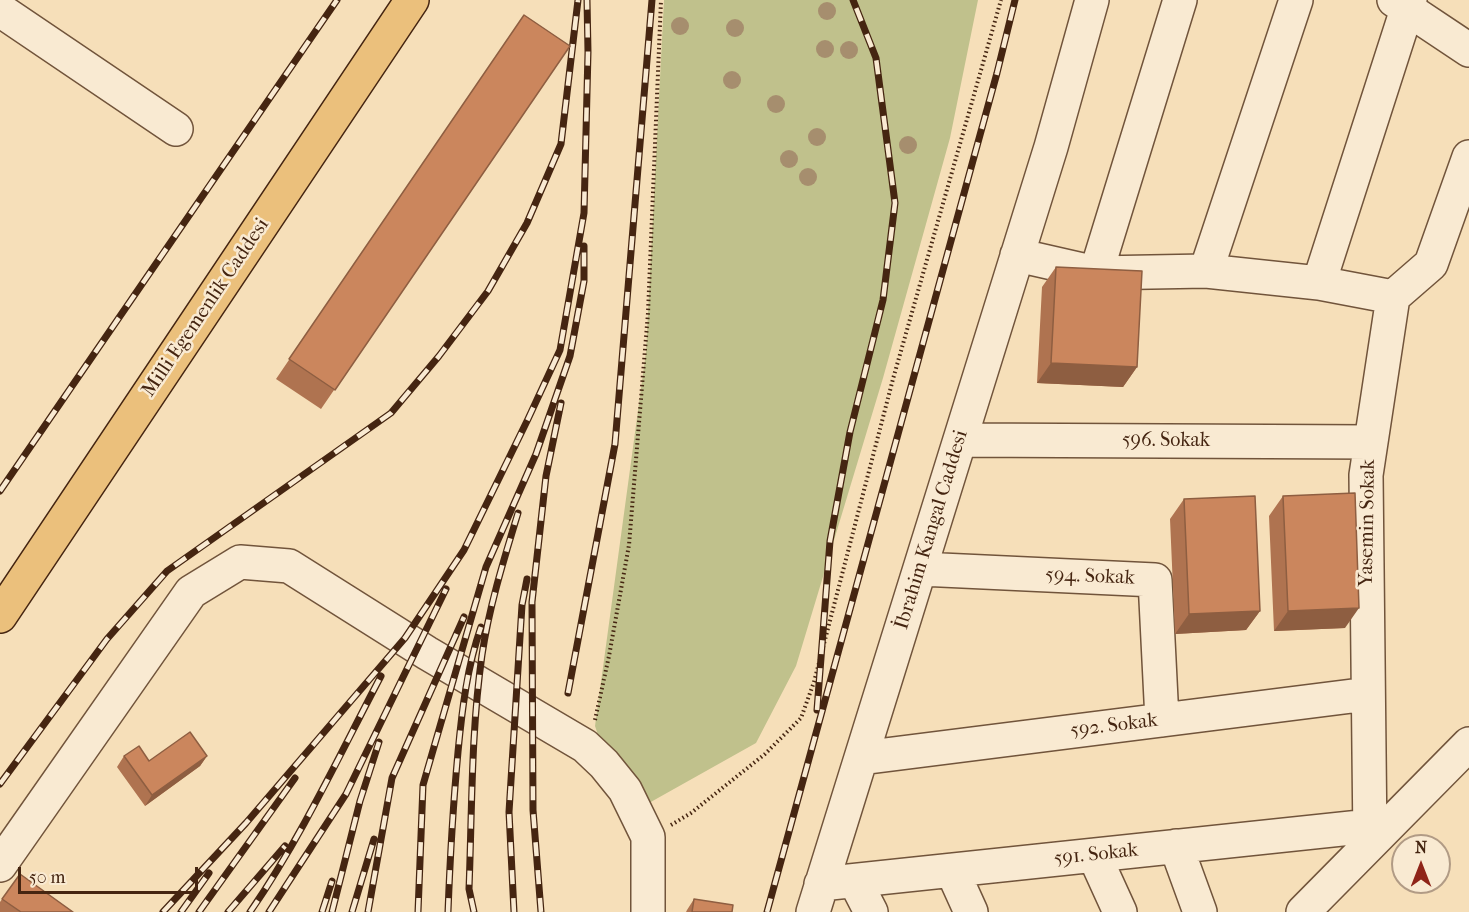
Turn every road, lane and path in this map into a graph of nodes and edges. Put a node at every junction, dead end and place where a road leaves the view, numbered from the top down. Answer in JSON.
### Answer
{"nodes":[{"id":1,"x":385,"y":0,"type":"edge"},
{"id":2,"x":412,"y":0,"type":"edge"},
{"id":3,"x":661,"y":0,"type":"edge"},
{"id":4,"x":1001,"y":0,"type":"edge"},
{"id":5,"x":1070,"y":0,"type":"edge"},
{"id":6,"x":1092,"y":0,"type":"edge"},
{"id":7,"x":1180,"y":0,"type":"edge"},
{"id":8,"x":1296,"y":0,"type":"edge"},
{"id":9,"x":1404,"y":3,"type":"edge"},
{"id":10,"x":0,"y":10,"type":"edge"},
{"id":11,"x":1469,"y":50,"type":"edge"},
{"id":12,"x":176,"y":129,"type":"dead end"},
{"id":13,"x":1051,"y":147,"type":"junction"},
{"id":14,"x":1469,"y":157,"type":"edge"},
{"id":15,"x":1017,"y":255,"type":"junction"},
{"id":16,"x":1206,"y":271,"type":"junction"},
{"id":17,"x":1096,"y":273,"type":"junction"},
{"id":18,"x":1319,"y":283,"type":"junction"},
{"id":19,"x":1393,"y":297,"type":"junction"},
{"id":20,"x":960,"y":440,"type":"junction"},
{"id":21,"x":1371,"y":441,"type":"junction"},
{"id":22,"x":920,"y":570,"type":"junction"},
{"id":23,"x":0,"y":576,"type":"edge"},
{"id":24,"x":0,"y":616,"type":"edge"},
{"id":25,"x":1368,"y":694,"type":"junction"},
{"id":26,"x":1162,"y":720,"type":"junction"},
{"id":27,"x":585,"y":746,"type":"junction"},
{"id":28,"x":1465,"y":754,"type":"edge"},
{"id":29,"x":861,"y":758,"type":"junction"},
{"id":30,"x":1370,"y":834,"type":"junction"},
{"id":31,"x":648,"y":837,"type":"junction"},
{"id":32,"x":1176,"y":846,"type":"junction"},
{"id":33,"x":1094,"y":855,"type":"junction"},
{"id":34,"x":0,"y":865,"type":"edge"},
{"id":35,"x":952,"y":870,"type":"junction"},
{"id":36,"x":855,"y":881,"type":"junction"},
{"id":37,"x":817,"y":898,"type":"edge"},
{"id":38,"x":648,"y":912,"type":"edge"},
{"id":39,"x":871,"y":912,"type":"edge"},
{"id":40,"x":971,"y":912,"type":"edge"},
{"id":41,"x":1120,"y":912,"type":"edge"},
{"id":42,"x":1200,"y":912,"type":"edge"},
{"id":43,"x":1303,"y":912,"type":"edge"}],
"edges":[{"from":1,"to":23,"type":"main road","name":"Milli Egemenlik Caddesi"},
{"from":2,"to":24,"type":"main road","name":"Milli Egemenlik Caddesi"},
{"from":3,"to":27,"type":"path"},
{"from":4,"to":31,"type":"path"},
{"from":5,"to":13,"type":"street","name":"İbrahim Kangal Caddesi"},
{"from":6,"to":13,"type":"street","name":"İbrahim Kangal Caddesi"},
{"from":7,"to":17,"type":"street"},
{"from":8,"to":16,"type":"street"},
{"from":9,"to":11,"type":"street"},
{"from":9,"to":18,"type":"street"},
{"from":10,"to":12,"type":"street"},
{"from":13,"to":15,"type":"street","name":"İbrahim Kangal Caddesi"},
{"from":14,"to":19,"type":"street"},
{"from":15,"to":17,"type":"street"},
{"from":15,"to":20,"type":"street","name":"İbrahim Kangal Caddesi"},
{"from":16,"to":17,"type":"street"},
{"from":16,"to":18,"type":"street"},
{"from":18,"to":19,"type":"street"},
{"from":19,"to":21,"type":"street","name":"Yasemin Sokak"},
{"from":20,"to":21,"type":"street","name":"596. Sokak"},
{"from":20,"to":22,"type":"street","name":"İbrahim Kangal Caddesi"},
{"from":21,"to":25,"type":"street","name":"Yasemin Sokak"},
{"from":22,"to":26,"type":"street","name":"594. Sokak"},
{"from":22,"to":29,"type":"street","name":"İbrahim Kangal Caddesi"},
{"from":25,"to":26,"type":"street","name":"592. Sokak"},
{"from":25,"to":30,"type":"street","name":"Yasemin Sokak"},
{"from":26,"to":29,"type":"street","name":"592. Sokak"},
{"from":27,"to":31,"type":"street"},
{"from":27,"to":34,"type":"street"},
{"from":28,"to":30,"type":"street"},
{"from":29,"to":37,"type":"street","name":"İbrahim Kangal Caddesi"},
{"from":30,"to":32,"type":"street","name":"591. Sokak"},
{"from":30,"to":43,"type":"street"},
{"from":31,"to":38,"type":"street"},
{"from":32,"to":33,"type":"street","name":"591. Sokak"},
{"from":32,"to":42,"type":"street"},
{"from":33,"to":35,"type":"street","name":"591. Sokak"},
{"from":33,"to":41,"type":"street"},
{"from":35,"to":36,"type":"street","name":"591. Sokak"},
{"from":35,"to":40,"type":"street"},
{"from":36,"to":37,"type":"street","name":"591. Sokak"},
{"from":36,"to":39,"type":"street"}]}
